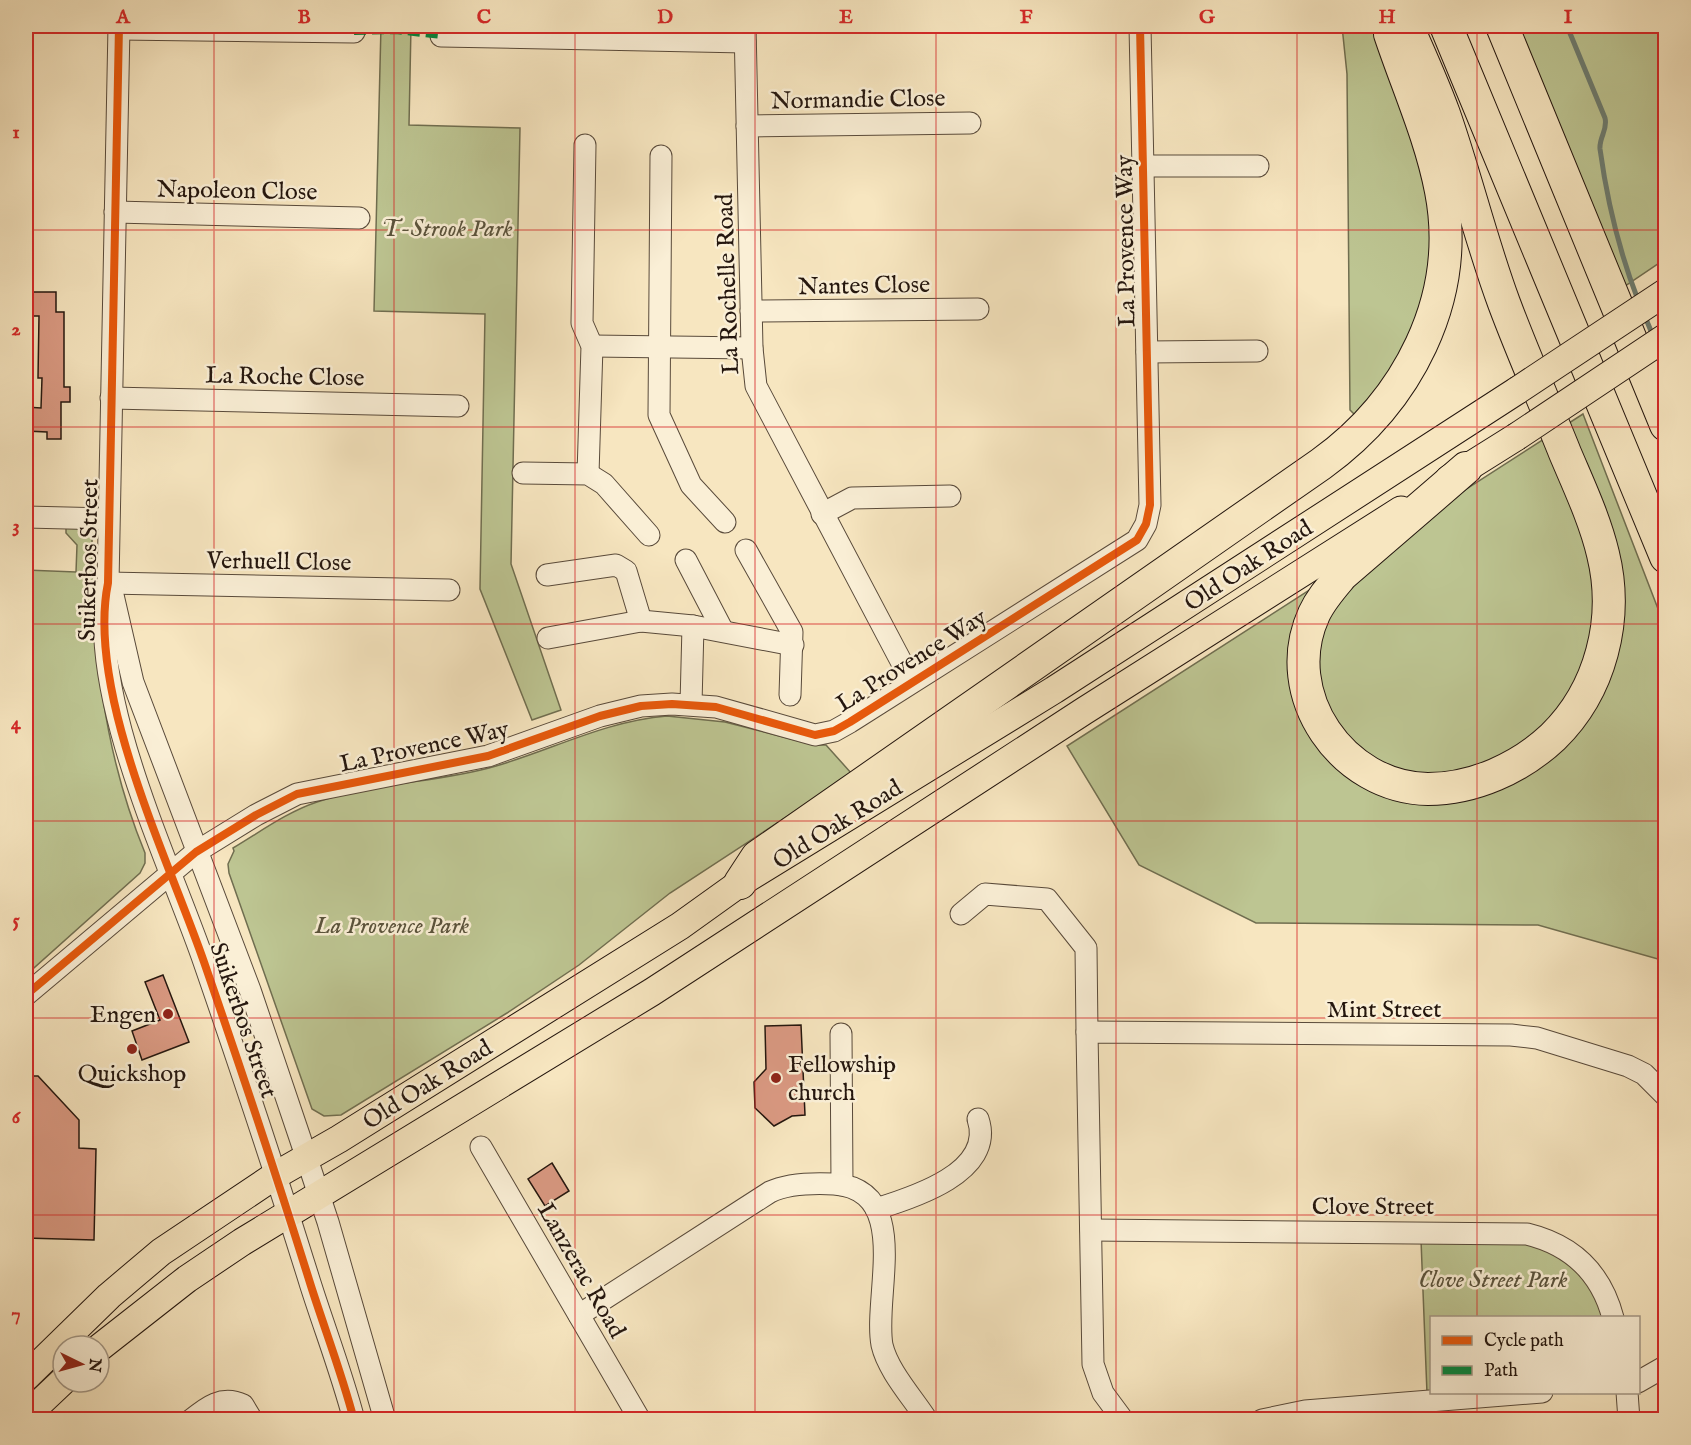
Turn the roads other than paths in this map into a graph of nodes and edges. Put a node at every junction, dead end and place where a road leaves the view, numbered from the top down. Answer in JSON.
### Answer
{"nodes":[{"id":1,"x":1140,"y":26,"type":"edge"},
{"id":2,"x":1387,"y":26,"type":"edge"},
{"id":3,"x":1407,"y":26,"type":"edge"},
{"id":4,"x":1446,"y":26,"type":"edge"},
{"id":5,"x":1502,"y":26,"type":"edge"},
{"id":6,"x":119,"y":27,"type":"edge"},
{"id":7,"x":354,"y":32,"type":"dead end"},
{"id":8,"x":745,"y":34,"type":"edge"},
{"id":9,"x":441,"y":36,"type":"dead end"},
{"id":10,"x":970,"y":123,"type":"dead end"},
{"id":11,"x":747,"y":126,"type":"junction"},
{"id":12,"x":585,"y":145,"type":"dead end"},
{"id":13,"x":661,"y":156,"type":"dead end"},
{"id":14,"x":1143,"y":166,"type":"junction"},
{"id":15,"x":1258,"y":166,"type":"dead end"},
{"id":16,"x":115,"y":212,"type":"junction"},
{"id":17,"x":359,"y":218,"type":"dead end"},
{"id":18,"x":1665,"y":292,"type":"edge"},
{"id":19,"x":978,"y":309,"type":"dead end"},
{"id":20,"x":751,"y":311,"type":"junction"},
{"id":21,"x":1665,"y":337,"type":"edge"},
{"id":22,"x":592,"y":346,"type":"junction"},
{"id":23,"x":660,"y":347,"type":"junction"},
{"id":24,"x":752,"y":348,"type":"junction"},
{"id":25,"x":1257,"y":351,"type":"dead end"},
{"id":26,"x":1147,"y":352,"type":"junction"},
{"id":27,"x":111,"y":398,"type":"junction"},
{"id":28,"x":458,"y":406,"type":"dead end"},
{"id":29,"x":1665,"y":425,"type":"edge"},
{"id":30,"x":1466,"y":468,"type":"junction"},
{"id":31,"x":523,"y":473,"type":"dead end"},
{"id":32,"x":588,"y":474,"type":"junction"},
{"id":33,"x":950,"y":496,"type":"dead end"},
{"id":34,"x":822,"y":514,"type":"junction"},
{"id":35,"x":26,"y":517,"type":"edge"},
{"id":36,"x":108,"y":519,"type":"junction"},
{"id":37,"x":725,"y":522,"type":"dead end"},
{"id":38,"x":649,"y":535,"type":"dead end"},
{"id":39,"x":746,"y":550,"type":"dead end"},
{"id":40,"x":1665,"y":557,"type":"edge"},
{"id":41,"x":686,"y":560,"type":"dead end"},
{"id":42,"x":546,"y":575,"type":"dead end"},
{"id":43,"x":108,"y":583,"type":"junction"},
{"id":44,"x":449,"y":590,"type":"dead end"},
{"id":45,"x":641,"y":621,"type":"junction"},
{"id":46,"x":693,"y":626,"type":"junction"},
{"id":47,"x":723,"y":631,"type":"junction"},
{"id":48,"x":548,"y":638,"type":"dead end"},
{"id":49,"x":793,"y":645,"type":"junction"},
{"id":50,"x":912,"y":682,"type":"junction"},
{"id":51,"x":790,"y":695,"type":"dead end"},
{"id":52,"x":691,"y":704,"type":"junction"},
{"id":53,"x":196,"y":852,"type":"junction"},
{"id":54,"x":170,"y":872,"type":"junction"},
{"id":55,"x":740,"y":883,"type":"junction"},
{"id":56,"x":961,"y":914,"type":"dead end"},
{"id":57,"x":26,"y":995,"type":"edge"},
{"id":58,"x":1087,"y":1032,"type":"junction"},
{"id":59,"x":841,"y":1034,"type":"dead end"},
{"id":60,"x":1665,"y":1095,"type":"edge"},
{"id":61,"x":978,"y":1119,"type":"dead end"},
{"id":62,"x":481,"y":1147,"type":"dead end"},
{"id":63,"x":307,"y":1159,"type":"junction"},
{"id":64,"x":276,"y":1175,"type":"junction"},
{"id":65,"x":842,"y":1185,"type":"junction"},
{"id":66,"x":319,"y":1197,"type":"junction"},
{"id":67,"x":876,"y":1209,"type":"junction"},
{"id":68,"x":290,"y":1212,"type":"junction"},
{"id":69,"x":1091,"y":1230,"type":"junction"},
{"id":70,"x":579,"y":1315,"type":"junction"},
{"id":71,"x":1613,"y":1316,"type":"edge"},
{"id":72,"x":111,"y":1339,"type":"edge"},
{"id":73,"x":1665,"y":1366,"type":"edge"},
{"id":74,"x":26,"y":1377,"type":"edge"},
{"id":75,"x":1640,"y":1381,"type":"edge"},
{"id":76,"x":51,"y":1392,"type":"edge"},
{"id":77,"x":1517,"y":1394,"type":"edge"},
{"id":78,"x":1627,"y":1394,"type":"edge"},
{"id":79,"x":26,"y":1416,"type":"edge"},
{"id":80,"x":191,"y":1419,"type":"edge"},
{"id":81,"x":252,"y":1419,"type":"edge"},
{"id":82,"x":354,"y":1419,"type":"edge"},
{"id":83,"x":385,"y":1419,"type":"edge"},
{"id":84,"x":640,"y":1419,"type":"edge"},
{"id":85,"x":927,"y":1419,"type":"edge"},
{"id":86,"x":1123,"y":1419,"type":"edge"},
{"id":87,"x":1262,"y":1419,"type":"edge"},
{"id":88,"x":1629,"y":1419,"type":"edge"}],
"edges":[{"from":1,"to":14,"type":"street","name":"La Provence Way"},
{"from":2,"to":55,"type":"highway"},
{"from":3,"to":30,"type":"highway"},
{"from":4,"to":40,"type":"highway"},
{"from":5,"to":29,"type":"highway"},
{"from":6,"to":7,"type":"street"},
{"from":6,"to":16,"type":"street","name":"Suikerbos Street"},
{"from":8,"to":9,"type":"street"},
{"from":8,"to":11,"type":"street","name":"La Rochelle Road"},
{"from":10,"to":11,"type":"street","name":"Normandie Close"},
{"from":11,"to":20,"type":"street","name":"La Rochelle Road"},
{"from":12,"to":22,"type":"street"},
{"from":13,"to":23,"type":"street"},
{"from":14,"to":15,"type":"street"},
{"from":14,"to":26,"type":"street","name":"La Provence Way"},
{"from":16,"to":17,"type":"street","name":"Napoleon Close"},
{"from":16,"to":27,"type":"street","name":"Suikerbos Street"},
{"from":18,"to":55,"type":"main road","name":"Old Oak Road","bridge":true},
{"from":19,"to":20,"type":"street","name":"Nantes Close"},
{"from":20,"to":24,"type":"street","name":"La Rochelle Road"},
{"from":21,"to":30,"type":"main road","name":"Old Oak Road","bridge":true},
{"from":22,"to":23,"type":"street"},
{"from":22,"to":32,"type":"street"},
{"from":23,"to":24,"type":"street"},
{"from":23,"to":37,"type":"street"},
{"from":24,"to":34,"type":"street","name":"La Rochelle Road"},
{"from":25,"to":26,"type":"street"},
{"from":26,"to":50,"type":"street","name":"La Provence Way"},
{"from":27,"to":28,"type":"street","name":"La Roche Close"},
{"from":27,"to":36,"type":"street","name":"Suikerbos Street"},
{"from":30,"to":66,"type":"main road","name":"Old Oak Road"},
{"from":31,"to":32,"type":"street"},
{"from":32,"to":38,"type":"street"},
{"from":33,"to":34,"type":"street"},
{"from":34,"to":50,"type":"street","name":"La Rochelle Road"},
{"from":35,"to":36,"type":"street"},
{"from":36,"to":43,"type":"street","name":"Suikerbos Street"},
{"from":39,"to":49,"type":"street"},
{"from":41,"to":47,"type":"street"},
{"from":42,"to":45,"type":"street"},
{"from":43,"to":44,"type":"street","name":"Verhuell Close"},
{"from":43,"to":53,"type":"street","name":"Suikerbos Street"},
{"from":43,"to":54,"type":"street","name":"Suikerbos Street"},
{"from":45,"to":46,"type":"street"},
{"from":45,"to":48,"type":"street"},
{"from":46,"to":47,"type":"street"},
{"from":46,"to":52,"type":"street"},
{"from":47,"to":49,"type":"street"},
{"from":49,"to":51,"type":"street"},
{"from":50,"to":52,"type":"street","name":"La Provence Way"},
{"from":52,"to":53,"type":"street","name":"La Provence Way"},
{"from":53,"to":54,"type":"street","name":"La Provence Way"},
{"from":53,"to":63,"type":"street","name":"Suikerbos Street"},
{"from":54,"to":57,"type":"street","name":"La Provence Way"},
{"from":54,"to":64,"type":"street","name":"Suikerbos Street"},
{"from":55,"to":63,"type":"main road","name":"Old Oak Road"},
{"from":56,"to":58,"type":"street"},
{"from":58,"to":60,"type":"street","name":"Mint Street"},
{"from":58,"to":69,"type":"street"},
{"from":59,"to":65,"type":"street"},
{"from":61,"to":67,"type":"street"},
{"from":62,"to":70,"type":"street","name":"Lanzerac Road"},
{"from":63,"to":64,"type":"main road","name":"Old Oak Road"},
{"from":63,"to":66,"type":"street","name":"Suikerbos Street"},
{"from":64,"to":68,"type":"street","name":"Suikerbos Street"},
{"from":64,"to":74,"type":"main road","name":"Old Oak Road"},
{"from":65,"to":67,"type":"street"},
{"from":65,"to":70,"type":"street"},
{"from":66,"to":68,"type":"main road","name":"Old Oak Road"},
{"from":66,"to":83,"type":"street","name":"Suikerbos Street"},
{"from":67,"to":85,"type":"street"},
{"from":68,"to":72,"type":"main road","name":"Old Oak Road"},
{"from":68,"to":82,"type":"street","name":"Suikerbos Street"},
{"from":69,"to":71,"type":"street","name":"Clove Street"},
{"from":69,"to":86,"type":"street"},
{"from":70,"to":84,"type":"street","name":"Lanzerac Road"},
{"from":73,"to":75,"type":"street"},
{"from":76,"to":79,"type":"main road"},
{"from":77,"to":87,"type":"street"},
{"from":78,"to":88,"type":"street"},
{"from":80,"to":81,"type":"street"}]}
